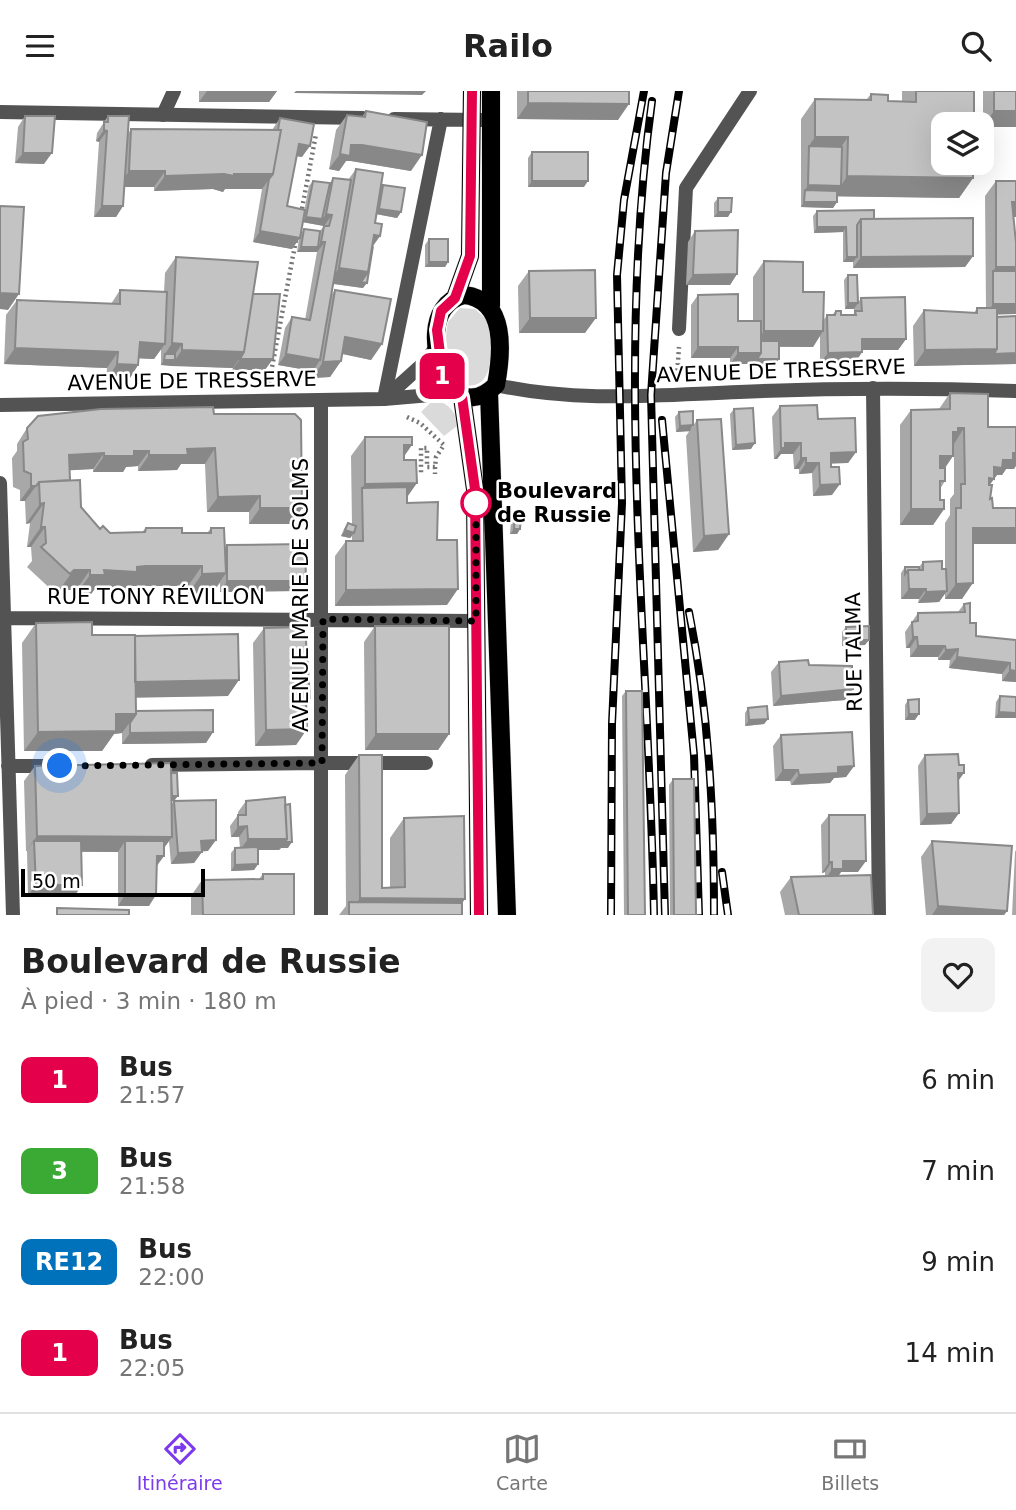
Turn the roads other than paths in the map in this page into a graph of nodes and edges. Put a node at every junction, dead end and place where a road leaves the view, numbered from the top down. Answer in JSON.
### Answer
{"nodes":[{"id":1,"x":174,"y":91,"type":"edge"},
{"id":2,"x":472,"y":91,"type":"edge"},
{"id":3,"x":491,"y":91,"type":"edge"},
{"id":4,"x":750,"y":91,"type":"edge"},
{"id":5,"x":0,"y":112,"type":"edge"},
{"id":6,"x":163,"y":115,"type":"junction"},
{"id":7,"x":440,"y":119,"type":"junction"},
{"id":8,"x":472,"y":120,"type":"junction"},
{"id":9,"x":491,"y":120,"type":"junction"},
{"id":10,"x":455,"y":298,"type":"junction"},
{"id":11,"x":491,"y":306,"type":"junction"},
{"id":12,"x":679,"y":329,"type":"road end"},
{"id":13,"x":437,"y":346,"type":"junction"},
{"id":14,"x":492,"y":388,"type":"junction"},
{"id":15,"x":873,"y":388,"type":"junction"},
{"id":16,"x":1016,"y":391,"type":"edge"},
{"id":17,"x":458,"y":395,"type":"junction"},
{"id":18,"x":321,"y":400,"type":"junction"},
{"id":19,"x":384,"y":400,"type":"junction"},
{"id":20,"x":0,"y":405,"type":"edge"},
{"id":21,"x":0,"y":483,"type":"edge"},
{"id":22,"x":4,"y":618,"type":"junction"},
{"id":23,"x":323,"y":619,"type":"junction"},
{"id":24,"x":476,"y":621,"type":"junction"},
{"id":25,"x":501,"y":759,"type":"junction"},
{"id":26,"x":477,"y":760,"type":"junction"},
{"id":27,"x":322,"y":763,"type":"junction"},
{"id":28,"x":426,"y":763,"type":"dead end"},
{"id":29,"x":76,"y":765,"type":"edge"},
{"id":30,"x":131,"y":765,"type":"edge"},
{"id":31,"x":8,"y":766,"type":"junction"},
{"id":32,"x":6,"y":888,"type":"edge"},
{"id":33,"x":13,"y":915,"type":"edge"},
{"id":34,"x":321,"y":915,"type":"edge"},
{"id":35,"x":479,"y":915,"type":"edge"},
{"id":36,"x":507,"y":915,"type":"edge"},
{"id":37,"x":879,"y":915,"type":"edge"}],
"edges":[{"from":1,"to":6,"type":"street"},
{"from":2,"to":8,"type":"main road"},
{"from":3,"to":9,"type":"main road"},
{"from":4,"to":12,"type":"street"},
{"from":5,"to":6,"type":"street"},
{"from":6,"to":7,"type":"street"},
{"from":7,"to":8,"type":"street"},
{"from":7,"to":19,"type":"street"},
{"from":8,"to":9,"type":"street"},
{"from":8,"to":10,"type":"main road"},
{"from":9,"to":11,"type":"main road"},
{"from":10,"to":11,"type":"main road"},
{"from":10,"to":13,"type":"main road"},
{"from":11,"to":14,"type":"main road"},
{"from":13,"to":17,"type":"main road"},
{"from":13,"to":19,"type":"street"},
{"from":14,"to":15,"type":"street","name":"AVENUE DE TRESSERVE"},
{"from":14,"to":17,"type":"main road"},
{"from":14,"to":25,"type":"main road"},
{"from":15,"to":16,"type":"street","name":"AVENUE DE TRESSERVE"},
{"from":15,"to":37,"type":"street","name":"RUE TALMA"},
{"from":17,"to":19,"type":"street","name":"AVENUE DE TRESSERVE"},
{"from":17,"to":24,"type":"main road"},
{"from":18,"to":19,"type":"street","name":"AVENUE DE TRESSERVE"},
{"from":18,"to":20,"type":"street","name":"AVENUE DE TRESSERVE"},
{"from":18,"to":23,"type":"street","name":"AVENUE MARIE DE SOLMS"},
{"from":21,"to":22,"type":"street"},
{"from":22,"to":23,"type":"street","name":"RUE TONY RÉVILLON"},
{"from":22,"to":31,"type":"street"},
{"from":23,"to":24,"type":"street","name":"RUE TONY RÉVILLON"},
{"from":23,"to":27,"type":"street","name":"AVENUE MARIE DE SOLMS"},
{"from":24,"to":26,"type":"main road"},
{"from":25,"to":26,"type":"street"},
{"from":25,"to":36,"type":"main road"},
{"from":26,"to":35,"type":"main road"},
{"from":27,"to":28,"type":"street"},
{"from":27,"to":30,"type":"street"},
{"from":27,"to":34,"type":"street","name":"AVENUE MARIE DE SOLMS"},
{"from":29,"to":31,"type":"street"},
{"from":31,"to":32,"type":"street"},
{"from":32,"to":33,"type":"street"}]}
